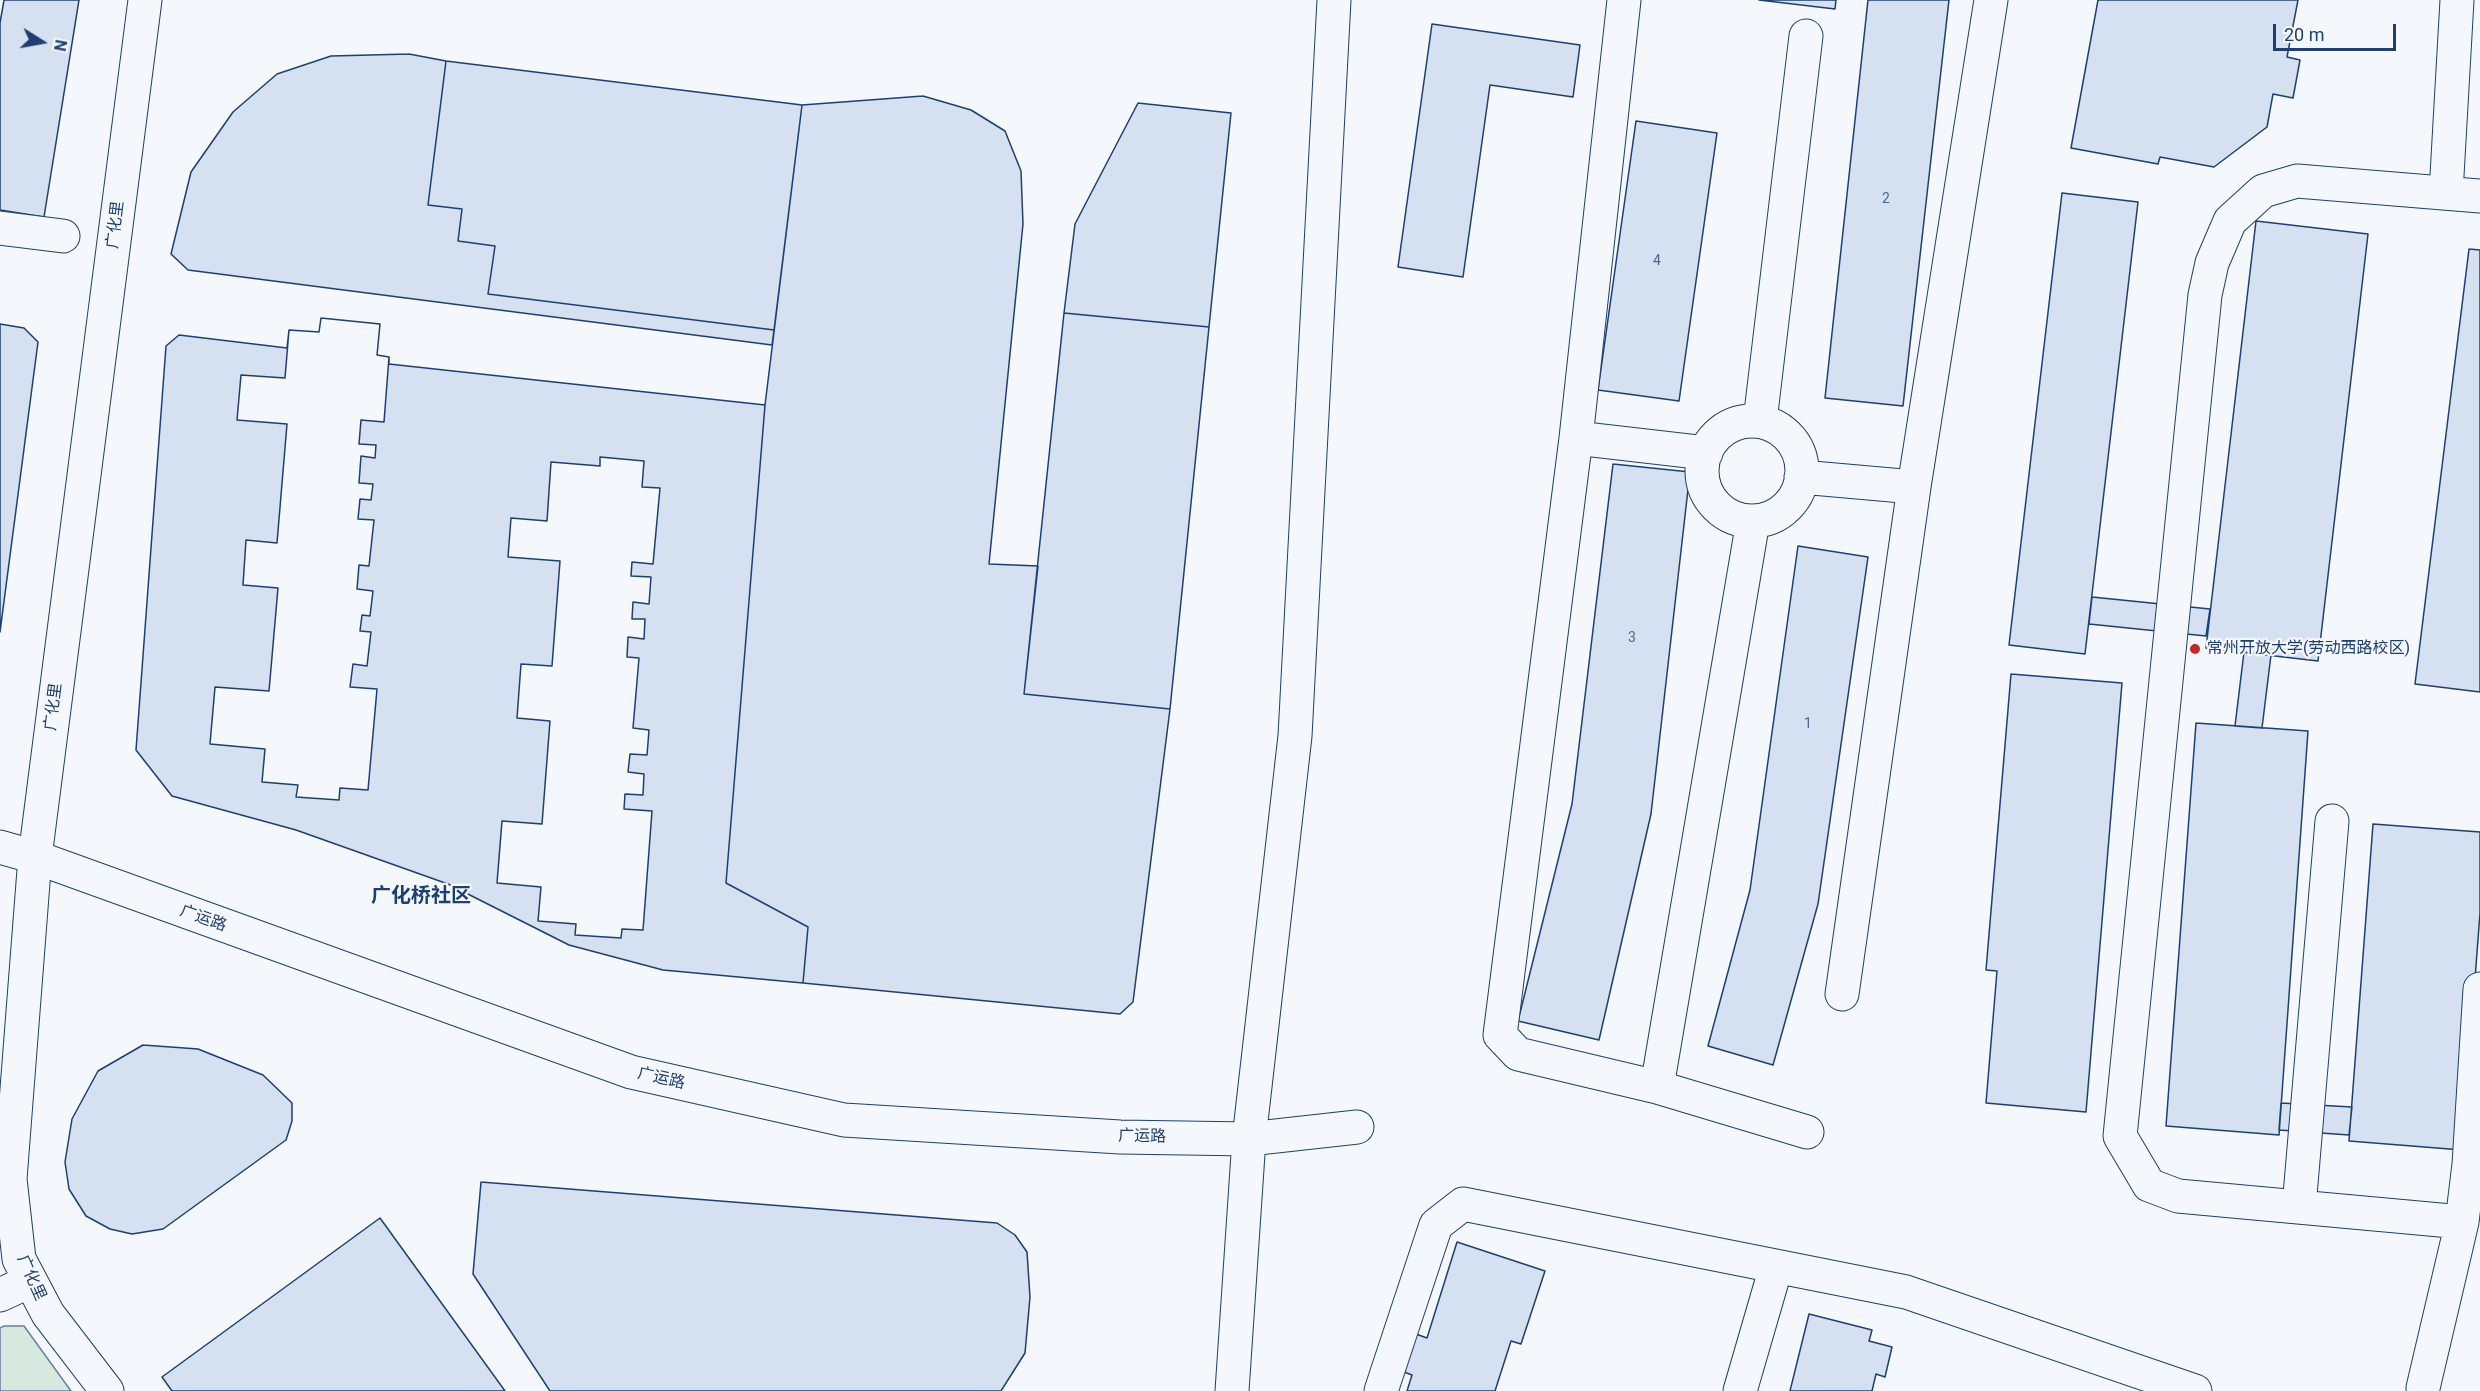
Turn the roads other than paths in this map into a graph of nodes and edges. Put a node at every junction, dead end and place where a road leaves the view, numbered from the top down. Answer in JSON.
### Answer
{"nodes":[{"id":1,"x":145,"y":0,"type":"edge"},
{"id":2,"x":1334,"y":0,"type":"edge"},
{"id":3,"x":1624,"y":0,"type":"edge"},
{"id":4,"x":1990,"y":0,"type":"edge"},
{"id":5,"x":2457,"y":0,"type":"edge"},
{"id":6,"x":1806,"y":36,"type":"dead end"},
{"id":7,"x":2446,"y":193,"type":"junction"},
{"id":8,"x":2480,"y":196,"type":"edge"},
{"id":9,"x":0,"y":228,"type":"edge"},
{"id":10,"x":63,"y":236,"type":"dead end"},
{"id":11,"x":1760,"y":421,"type":"junction"},
{"id":12,"x":1576,"y":438,"type":"junction"},
{"id":13,"x":1706,"y":453,"type":"junction"},
{"id":14,"x":1802,"y":477,"type":"junction"},
{"id":15,"x":1914,"y":487,"type":"junction"},
{"id":16,"x":1754,"y":521,"type":"junction"},
{"id":17,"x":2332,"y":821,"type":"dead end"},
{"id":18,"x":0,"y":847,"type":"edge"},
{"id":19,"x":35,"y":857,"type":"junction"},
{"id":20,"x":2480,"y":988,"type":"edge"},
{"id":21,"x":1842,"y":994,"type":"dead end"},
{"id":22,"x":1657,"y":1087,"type":"junction"},
{"id":23,"x":1356,"y":1127,"type":"dead end"},
{"id":24,"x":1807,"y":1132,"type":"dead end"},
{"id":25,"x":1250,"y":1139,"type":"junction"},
{"id":26,"x":2299,"y":1207,"type":"junction"},
{"id":27,"x":2462,"y":1222,"type":"junction"},
{"id":28,"x":1776,"y":1267,"type":"junction"},
{"id":29,"x":30,"y":1281,"type":"junction"},
{"id":30,"x":0,"y":1295,"type":"edge"},
{"id":31,"x":2423,"y":1388,"type":"dead end"},
{"id":32,"x":107,"y":1391,"type":"edge"},
{"id":33,"x":1232,"y":1391,"type":"edge"},
{"id":34,"x":1382,"y":1391,"type":"edge"},
{"id":35,"x":1740,"y":1391,"type":"edge"},
{"id":36,"x":2195,"y":1391,"type":"edge"}],
"edges":[{"from":1,"to":19,"type":"street","name":"广化里"},
{"from":2,"to":25,"type":"street"},
{"from":3,"to":12,"type":"street"},
{"from":4,"to":15,"type":"street"},
{"from":5,"to":7,"type":"street"},
{"from":6,"to":11,"type":"street"},
{"from":7,"to":8,"type":"street"},
{"from":7,"to":26,"type":"street"},
{"from":9,"to":10,"type":"street"},
{"from":11,"to":13,"type":"street"},
{"from":11,"to":14,"type":"street"},
{"from":12,"to":13,"type":"street"},
{"from":12,"to":22,"type":"street"},
{"from":13,"to":16,"type":"street"},
{"from":14,"to":15,"type":"street"},
{"from":14,"to":16,"type":"street"},
{"from":15,"to":21,"type":"street"},
{"from":16,"to":22,"type":"street"},
{"from":17,"to":26,"type":"street"},
{"from":18,"to":19,"type":"street","name":"广运路"},
{"from":19,"to":25,"type":"street","name":"广运路"},
{"from":19,"to":29,"type":"street","name":"广化里"},
{"from":20,"to":27,"type":"street"},
{"from":22,"to":24,"type":"street"},
{"from":23,"to":25,"type":"street","name":"广运路"},
{"from":25,"to":33,"type":"street"},
{"from":26,"to":27,"type":"street"},
{"from":27,"to":31,"type":"street"},
{"from":28,"to":34,"type":"street"},
{"from":28,"to":35,"type":"street"},
{"from":28,"to":36,"type":"street"},
{"from":29,"to":30,"type":"street"},
{"from":29,"to":32,"type":"street","name":"广化里"}]}
